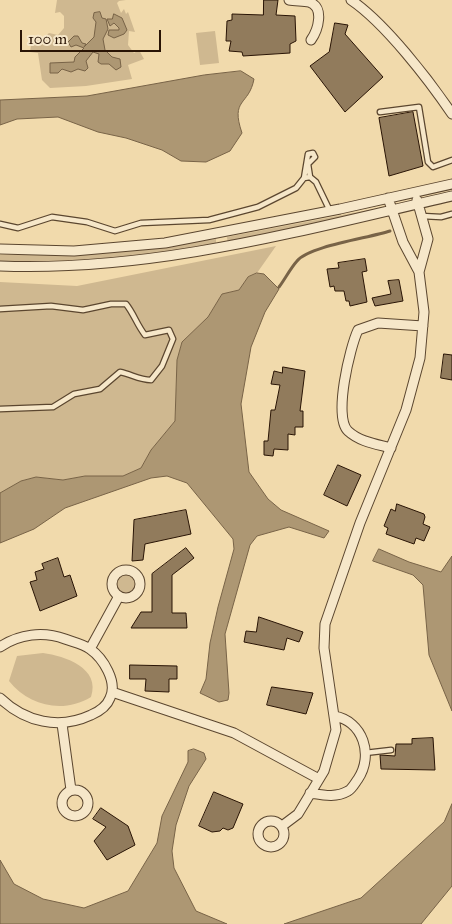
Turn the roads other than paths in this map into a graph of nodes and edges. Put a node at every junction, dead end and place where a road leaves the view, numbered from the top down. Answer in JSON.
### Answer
{"nodes":[{"id":1,"x":289,"y":0,"type":"edge"},
{"id":2,"x":351,"y":0,"type":"edge"},
{"id":3,"x":311,"y":40,"type":"dead end"},
{"id":4,"x":380,"y":112,"type":"dead end"},
{"id":5,"x":452,"y":114,"type":"edge"},
{"id":6,"x":452,"y":160,"type":"edge"},
{"id":7,"x":310,"y":177,"type":"junction"},
{"id":8,"x":304,"y":178,"type":"junction"},
{"id":9,"x":452,"y":184,"type":"edge"},
{"id":10,"x":413,"y":192,"type":"junction"},
{"id":11,"x":452,"y":196,"type":"edge"},
{"id":12,"x":388,"y":198,"type":"junction"},
{"id":13,"x":418,"y":204,"type":"junction"},
{"id":14,"x":391,"y":210,"type":"junction"},
{"id":15,"x":330,"y":211,"type":"junction"},
{"id":16,"x":452,"y":214,"type":"edge"},
{"id":17,"x":422,"y":216,"type":"junction"},
{"id":18,"x":0,"y":224,"type":"edge"},
{"id":19,"x":0,"y":250,"type":"edge"},
{"id":20,"x":0,"y":266,"type":"edge"},
{"id":21,"x":419,"y":272,"type":"junction"},
{"id":22,"x":0,"y":309,"type":"edge"},
{"id":23,"x":422,"y":326,"type":"junction"},
{"id":24,"x":0,"y":409,"type":"edge"},
{"id":25,"x":391,"y":448,"type":"junction"},
{"id":26,"x":119,"y":596,"type":"dead end"},
{"id":27,"x":0,"y":647,"type":"edge"},
{"id":28,"x":90,"y":649,"type":"junction"},
{"id":29,"x":112,"y":692,"type":"junction"},
{"id":30,"x":0,"y":698,"type":"edge"},
{"id":31,"x":334,"y":716,"type":"junction"},
{"id":32,"x":62,"y":724,"type":"junction"},
{"id":33,"x":391,"y":750,"type":"dead end"},
{"id":34,"x":365,"y":753,"type":"junction"},
{"id":35,"x":319,"y":779,"type":"junction"},
{"id":36,"x":70,"y":790,"type":"dead end"},
{"id":37,"x":310,"y":793,"type":"junction"},
{"id":38,"x":282,"y":826,"type":"dead end"}],
"edges":[{"from":1,"to":3,"type":"street"},
{"from":2,"to":5,"type":"street"},
{"from":4,"to":6,"type":"lane"},
{"from":7,"to":8,"type":"lane"},
{"from":7,"to":8,"type":"lane"},
{"from":7,"to":15,"type":"lane"},
{"from":8,"to":18,"type":"lane"},
{"from":9,"to":10,"type":"street"},
{"from":10,"to":12,"type":"street"},
{"from":10,"to":13,"type":"street"},
{"from":11,"to":13,"type":"street"},
{"from":12,"to":14,"type":"street"},
{"from":12,"to":15,"type":"street"},
{"from":13,"to":14,"type":"street"},
{"from":13,"to":17,"type":"street"},
{"from":14,"to":20,"type":"street"},
{"from":14,"to":21,"type":"street"},
{"from":15,"to":19,"type":"street"},
{"from":16,"to":17,"type":"lane"},
{"from":17,"to":21,"type":"street"},
{"from":21,"to":23,"type":"street"},
{"from":22,"to":24,"type":"lane"},
{"from":23,"to":25,"type":"street"},
{"from":23,"to":25,"type":"street"},
{"from":25,"to":31,"type":"street"},
{"from":26,"to":28,"type":"street"},
{"from":27,"to":28,"type":"street"},
{"from":28,"to":29,"type":"street"},
{"from":29,"to":32,"type":"street"},
{"from":29,"to":35,"type":"street"},
{"from":30,"to":32,"type":"street"},
{"from":31,"to":34,"type":"street"},
{"from":31,"to":35,"type":"street"},
{"from":32,"to":36,"type":"street"},
{"from":33,"to":34,"type":"lane"},
{"from":34,"to":37,"type":"street"},
{"from":35,"to":37,"type":"street"},
{"from":37,"to":38,"type":"street"}]}
